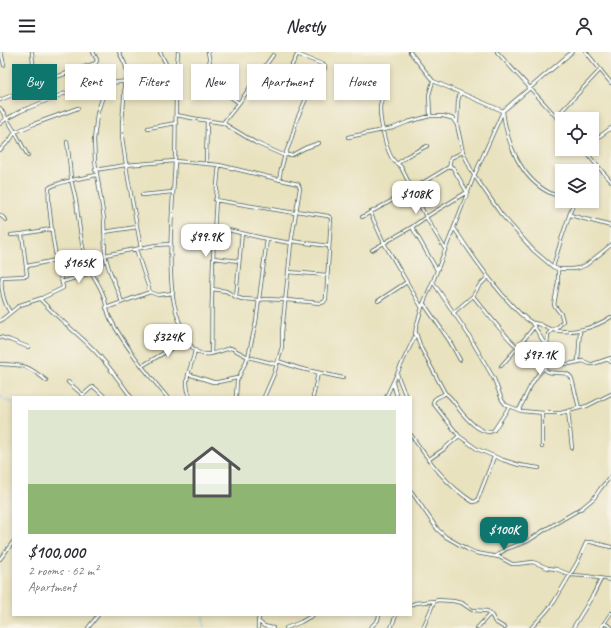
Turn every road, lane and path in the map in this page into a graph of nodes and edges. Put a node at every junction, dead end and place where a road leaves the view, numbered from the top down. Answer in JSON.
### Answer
{"nodes":[{"id":1,"x":0,"y":52,"type":"edge"},
{"id":2,"x":32,"y":52,"type":"edge"},
{"id":3,"x":93,"y":52,"type":"edge"},
{"id":4,"x":119,"y":52,"type":"edge"},
{"id":5,"x":160,"y":52,"type":"edge"},
{"id":6,"x":178,"y":52,"type":"edge"},
{"id":7,"x":208,"y":52,"type":"edge"},
{"id":8,"x":410,"y":52,"type":"edge"},
{"id":9,"x":497,"y":52,"type":"edge"},
{"id":10,"x":572,"y":52,"type":"edge"},
{"id":11,"x":586,"y":52,"type":"edge"},
{"id":12,"x":298,"y":54,"type":"edge"},
{"id":13,"x":273,"y":55,"type":"dead end"},
{"id":14,"x":33,"y":64,"type":"edge"},
{"id":15,"x":125,"y":64,"type":"edge"},
{"id":16,"x":166,"y":64,"type":"edge"},
{"id":17,"x":177,"y":64,"type":"edge"},
{"id":18,"x":267,"y":64,"type":"edge"},
{"id":19,"x":293,"y":64,"type":"edge"},
{"id":20,"x":322,"y":64,"type":"edge"},
{"id":21,"x":4,"y":65,"type":"dead end"},
{"id":22,"x":600,"y":70,"type":"junction"},
{"id":23,"x":57,"y":77,"type":"edge"},
{"id":24,"x":433,"y":81,"type":"junction"},
{"id":25,"x":124,"y":82,"type":"edge"},
{"id":26,"x":116,"y":83,"type":"edge"},
{"id":27,"x":611,"y":83,"type":"edge"},
{"id":28,"x":530,"y":88,"type":"junction"},
{"id":29,"x":247,"y":91,"type":"edge"},
{"id":30,"x":460,"y":93,"type":"junction"},
{"id":31,"x":65,"y":94,"type":"edge"},
{"id":32,"x":12,"y":95,"type":"edge"},
{"id":33,"x":124,"y":98,"type":"edge"},
{"id":34,"x":0,"y":100,"type":"edge"},
{"id":35,"x":101,"y":100,"type":"edge"},
{"id":36,"x":176,"y":100,"type":"edge"},
{"id":37,"x":305,"y":100,"type":"edge"},
{"id":38,"x":382,"y":100,"type":"edge"},
{"id":39,"x":239,"y":103,"type":"junction"},
{"id":40,"x":0,"y":108,"type":"edge"},
{"id":41,"x":78,"y":108,"type":"dead end"},
{"id":42,"x":503,"y":111,"type":"junction"},
{"id":43,"x":561,"y":112,"type":"edge"},
{"id":44,"x":176,"y":115,"type":"junction"},
{"id":45,"x":430,"y":116,"type":"junction"},
{"id":46,"x":555,"y":116,"type":"edge"},
{"id":47,"x":6,"y":119,"type":"junction"},
{"id":48,"x":207,"y":121,"type":"junction"},
{"id":49,"x":176,"y":123,"type":"junction"},
{"id":50,"x":222,"y":123,"type":"junction"},
{"id":51,"x":0,"y":124,"type":"edge"},
{"id":52,"x":457,"y":126,"type":"junction"},
{"id":53,"x":148,"y":128,"type":"dead end"},
{"id":54,"x":611,"y":128,"type":"edge"},
{"id":55,"x":383,"y":131,"type":"junction"},
{"id":56,"x":15,"y":132,"type":"junction"},
{"id":57,"x":348,"y":137,"type":"dead end"},
{"id":58,"x":599,"y":137,"type":"edge"},
{"id":59,"x":68,"y":142,"type":"dead end"},
{"id":60,"x":319,"y":143,"type":"dead end"},
{"id":61,"x":427,"y":146,"type":"dead end"},
{"id":62,"x":0,"y":150,"type":"edge"},
{"id":63,"x":463,"y":152,"type":"junction"},
{"id":64,"x":285,"y":155,"type":"junction"},
{"id":65,"x":28,"y":156,"type":"dead end"},
{"id":66,"x":589,"y":156,"type":"edge"},
{"id":67,"x":175,"y":161,"type":"junction"},
{"id":68,"x":206,"y":164,"type":"junction"},
{"id":69,"x":397,"y":164,"type":"junction"},
{"id":70,"x":126,"y":165,"type":"junction"},
{"id":71,"x":220,"y":165,"type":"junction"},
{"id":72,"x":450,"y":166,"type":"junction"},
{"id":73,"x":96,"y":170,"type":"junction"},
{"id":74,"x":96,"y":175,"type":"junction"},
{"id":75,"x":474,"y":176,"type":"junction"},
{"id":76,"x":71,"y":180,"type":"junction"},
{"id":77,"x":279,"y":180,"type":"junction"},
{"id":78,"x":611,"y":181,"type":"edge"},
{"id":79,"x":412,"y":189,"type":"junction"},
{"id":80,"x":173,"y":192,"type":"junction"},
{"id":81,"x":468,"y":192,"type":"junction"},
{"id":82,"x":142,"y":195,"type":"dead end"},
{"id":83,"x":555,"y":195,"type":"edge"},
{"id":84,"x":216,"y":200,"type":"junction"},
{"id":85,"x":572,"y":208,"type":"edge"},
{"id":86,"x":296,"y":212,"type":"junction"},
{"id":87,"x":370,"y":212,"type":"junction"},
{"id":88,"x":0,"y":215,"type":"edge"},
{"id":89,"x":570,"y":215,"type":"junction"},
{"id":90,"x":362,"y":217,"type":"dead end"},
{"id":91,"x":426,"y":217,"type":"junction"},
{"id":92,"x":6,"y":220,"type":"dead end"},
{"id":93,"x":611,"y":226,"type":"edge"},
{"id":94,"x":137,"y":227,"type":"junction"},
{"id":95,"x":215,"y":227,"type":"junction"},
{"id":96,"x":412,"y":227,"type":"junction"},
{"id":97,"x":454,"y":227,"type":"junction"},
{"id":98,"x":51,"y":229,"type":"junction"},
{"id":99,"x":104,"y":232,"type":"junction"},
{"id":100,"x":242,"y":233,"type":"junction"},
{"id":101,"x":22,"y":234,"type":"junction"},
{"id":102,"x":11,"y":235,"type":"dead end"},
{"id":103,"x":268,"y":239,"type":"junction"},
{"id":104,"x":291,"y":242,"type":"junction"},
{"id":105,"x":384,"y":243,"type":"junction"},
{"id":106,"x":171,"y":244,"type":"junction"},
{"id":107,"x":611,"y":245,"type":"edge"},
{"id":108,"x":329,"y":246,"type":"junction"},
{"id":109,"x":141,"y":248,"type":"junction"},
{"id":110,"x":136,"y":249,"type":"junction"},
{"id":111,"x":446,"y":249,"type":"junction"},
{"id":112,"x":372,"y":250,"type":"dead end"},
{"id":113,"x":105,"y":255,"type":"junction"},
{"id":114,"x":213,"y":258,"type":"junction"},
{"id":115,"x":56,"y":260,"type":"junction"},
{"id":116,"x":239,"y":261,"type":"junction"},
{"id":117,"x":27,"y":266,"type":"junction"},
{"id":118,"x":553,"y":266,"type":"junction"},
{"id":119,"x":558,"y":269,"type":"junction"},
{"id":120,"x":437,"y":270,"type":"junction"},
{"id":121,"x":288,"y":272,"type":"junction"},
{"id":122,"x":91,"y":273,"type":"junction"},
{"id":123,"x":327,"y":275,"type":"junction"},
{"id":124,"x":488,"y":277,"type":"junction"},
{"id":125,"x":433,"y":281,"type":"junction"},
{"id":126,"x":62,"y":282,"type":"junction"},
{"id":127,"x":407,"y":282,"type":"junction"},
{"id":128,"x":212,"y":289,"type":"junction"},
{"id":129,"x":150,"y":292,"type":"junction"},
{"id":130,"x":173,"y":293,"type":"junction"},
{"id":131,"x":473,"y":296,"type":"junction"},
{"id":132,"x":236,"y":297,"type":"junction"},
{"id":133,"x":40,"y":298,"type":"junction"},
{"id":134,"x":259,"y":300,"type":"junction"},
{"id":135,"x":286,"y":300,"type":"junction"},
{"id":136,"x":378,"y":301,"type":"dead end"},
{"id":137,"x":122,"y":302,"type":"junction"},
{"id":138,"x":423,"y":304,"type":"junction"},
{"id":139,"x":106,"y":308,"type":"junction"},
{"id":140,"x":422,"y":308,"type":"junction"},
{"id":141,"x":10,"y":312,"type":"junction"},
{"id":142,"x":453,"y":313,"type":"junction"},
{"id":143,"x":611,"y":317,"type":"edge"},
{"id":144,"x":0,"y":321,"type":"edge"},
{"id":145,"x":532,"y":323,"type":"junction"},
{"id":146,"x":534,"y":327,"type":"junction"},
{"id":147,"x":552,"y":330,"type":"junction"},
{"id":148,"x":580,"y":330,"type":"junction"},
{"id":149,"x":416,"y":332,"type":"junction"},
{"id":150,"x":0,"y":337,"type":"edge"},
{"id":151,"x":187,"y":338,"type":"junction"},
{"id":152,"x":28,"y":347,"type":"dead end"},
{"id":153,"x":518,"y":347,"type":"junction"},
{"id":154,"x":547,"y":347,"type":"junction"},
{"id":155,"x":195,"y":350,"type":"junction"},
{"id":156,"x":211,"y":353,"type":"junction"},
{"id":157,"x":248,"y":357,"type":"junction"},
{"id":158,"x":611,"y":358,"type":"edge"},
{"id":159,"x":607,"y":359,"type":"junction"},
{"id":160,"x":460,"y":360,"type":"dead end"},
{"id":161,"x":278,"y":361,"type":"junction"},
{"id":162,"x":578,"y":362,"type":"junction"},
{"id":163,"x":611,"y":362,"type":"edge"},
{"id":164,"x":0,"y":364,"type":"edge"},
{"id":165,"x":277,"y":365,"type":"junction"},
{"id":166,"x":142,"y":366,"type":"junction"},
{"id":167,"x":501,"y":366,"type":"dead end"},
{"id":168,"x":545,"y":366,"type":"junction"},
{"id":169,"x":318,"y":373,"type":"junction"},
{"id":170,"x":397,"y":373,"type":"junction"},
{"id":171,"x":188,"y":374,"type":"junction"},
{"id":172,"x":238,"y":377,"type":"junction"},
{"id":173,"x":343,"y":378,"type":"dead end"},
{"id":174,"x":47,"y":381,"type":"dead end"},
{"id":175,"x":68,"y":382,"type":"dead end"},
{"id":176,"x":392,"y":382,"type":"junction"},
{"id":177,"x":445,"y":393,"type":"junction"},
{"id":178,"x":611,"y":394,"type":"edge"},
{"id":179,"x":82,"y":396,"type":"edge"},
{"id":180,"x":104,"y":396,"type":"edge"},
{"id":181,"x":130,"y":396,"type":"edge"},
{"id":182,"x":165,"y":396,"type":"edge"},
{"id":183,"x":190,"y":396,"type":"edge"},
{"id":184,"x":236,"y":396,"type":"edge"},
{"id":185,"x":264,"y":396,"type":"edge"},
{"id":186,"x":313,"y":396,"type":"edge"},
{"id":187,"x":386,"y":396,"type":"edge"},
{"id":188,"x":397,"y":396,"type":"edge"},
{"id":189,"x":406,"y":396,"type":"edge"},
{"id":190,"x":509,"y":407,"type":"junction"},
{"id":191,"x":579,"y":408,"type":"junction"},
{"id":192,"x":519,"y":410,"type":"junction"},
{"id":193,"x":568,"y":411,"type":"junction"},
{"id":194,"x":542,"y":413,"type":"junction"},
{"id":195,"x":412,"y":436,"type":"edge"},
{"id":196,"x":459,"y":436,"type":"junction"},
{"id":197,"x":542,"y":447,"type":"dead end"},
{"id":198,"x":572,"y":448,"type":"dead end"},
{"id":199,"x":494,"y":457,"type":"junction"},
{"id":200,"x":428,"y":460,"type":"junction"},
{"id":201,"x":538,"y":468,"type":"dead end"},
{"id":202,"x":611,"y":476,"type":"edge"},
{"id":203,"x":412,"y":493,"type":"edge"},
{"id":204,"x":12,"y":543,"type":"edge"},
{"id":205,"x":611,"y":547,"type":"edge"},
{"id":206,"x":495,"y":556,"type":"junction"},
{"id":207,"x":0,"y":559,"type":"edge"},
{"id":208,"x":571,"y":575,"type":"junction"},
{"id":209,"x":601,"y":579,"type":"junction"},
{"id":210,"x":611,"y":580,"type":"edge"},
{"id":211,"x":435,"y":601,"type":"junction"},
{"id":212,"x":412,"y":605,"type":"edge"},
{"id":213,"x":611,"y":613,"type":"edge"},
{"id":214,"x":490,"y":614,"type":"junction"},
{"id":215,"x":97,"y":616,"type":"edge"},
{"id":216,"x":260,"y":616,"type":"edge"},
{"id":217,"x":311,"y":616,"type":"edge"},
{"id":218,"x":379,"y":616,"type":"edge"},
{"id":219,"x":396,"y":616,"type":"edge"},
{"id":220,"x":258,"y":621,"type":"junction"},
{"id":221,"x":604,"y":623,"type":"junction"},
{"id":222,"x":611,"y":627,"type":"edge"},
{"id":223,"x":88,"y":628,"type":"edge"},
{"id":224,"x":258,"y":628,"type":"edge"},
{"id":225,"x":273,"y":628,"type":"edge"},
{"id":226,"x":286,"y":628,"type":"edge"},
{"id":227,"x":370,"y":628,"type":"edge"},
{"id":228,"x":391,"y":628,"type":"edge"},
{"id":229,"x":423,"y":628,"type":"edge"},
{"id":230,"x":476,"y":628,"type":"edge"},
{"id":231,"x":505,"y":628,"type":"edge"},
{"id":232,"x":531,"y":628,"type":"edge"},
{"id":233,"x":573,"y":628,"type":"edge"},
{"id":234,"x":601,"y":628,"type":"edge"}],
"edges":[{"from":1,"to":21,"type":"street"},
{"from":2,"to":14,"type":"street"},
{"from":3,"to":23,"type":"street"},
{"from":4,"to":15,"type":"street"},
{"from":5,"to":16,"type":"street"},
{"from":6,"to":17,"type":"street"},
{"from":7,"to":39,"type":"street"},
{"from":8,"to":24,"type":"street"},
{"from":9,"to":28,"type":"street"},
{"from":10,"to":28,"type":"street"},
{"from":11,"to":22,"type":"street"},
{"from":12,"to":19,"type":"street"},
{"from":12,"to":20,"type":"street"},
{"from":13,"to":18,"type":"street"},
{"from":22,"to":27,"type":"street"},
{"from":22,"to":43,"type":"street"},
{"from":24,"to":30,"type":"street"},
{"from":24,"to":45,"type":"street"},
{"from":25,"to":26,"type":"street"},
{"from":28,"to":42,"type":"street"},
{"from":28,"to":46,"type":"street"},
{"from":29,"to":39,"type":"street"},
{"from":30,"to":42,"type":"street"},
{"from":30,"to":52,"type":"street"},
{"from":31,"to":47,"type":"street"},
{"from":32,"to":34,"type":"street"},
{"from":33,"to":70,"type":"street"},
{"from":35,"to":73,"type":"street"},
{"from":36,"to":44,"type":"street"},
{"from":37,"to":64,"type":"street"},
{"from":38,"to":55,"type":"street"},
{"from":39,"to":50,"type":"street"},
{"from":40,"to":47,"type":"street"},
{"from":41,"to":56,"type":"street"},
{"from":42,"to":75,"type":"street"},
{"from":42,"to":83,"type":"street"},
{"from":44,"to":48,"type":"street"},
{"from":44,"to":49,"type":"street"},
{"from":45,"to":52,"type":"street"},
{"from":45,"to":55,"type":"street"},
{"from":47,"to":51,"type":"street"},
{"from":47,"to":56,"type":"street"},
{"from":48,"to":50,"type":"street"},
{"from":48,"to":68,"type":"street"},
{"from":49,"to":53,"type":"street"},
{"from":49,"to":67,"type":"street"},
{"from":50,"to":64,"type":"street"},
{"from":52,"to":63,"type":"street"},
{"from":54,"to":58,"type":"street"},
{"from":55,"to":57,"type":"street"},
{"from":55,"to":69,"type":"street"},
{"from":56,"to":62,"type":"street"},
{"from":56,"to":65,"type":"street"},
{"from":59,"to":76,"type":"street"},
{"from":60,"to":64,"type":"street"},
{"from":61,"to":69,"type":"street"},
{"from":63,"to":72,"type":"street"},
{"from":63,"to":75,"type":"street"},
{"from":64,"to":77,"type":"street"},
{"from":66,"to":78,"type":"street"},
{"from":67,"to":68,"type":"street"},
{"from":67,"to":70,"type":"street"},
{"from":67,"to":80,"type":"street"},
{"from":68,"to":71,"type":"street"},
{"from":69,"to":79,"type":"street"},
{"from":70,"to":73,"type":"street"},
{"from":70,"to":94,"type":"street"},
{"from":71,"to":77,"type":"street"},
{"from":71,"to":84,"type":"street"},
{"from":72,"to":79,"type":"street"},
{"from":72,"to":81,"type":"street"},
{"from":73,"to":74,"type":"street"},
{"from":74,"to":76,"type":"street"},
{"from":74,"to":99,"type":"street"},
{"from":75,"to":81,"type":"street"},
{"from":75,"to":118,"type":"street"},
{"from":76,"to":98,"type":"street"},
{"from":76,"to":122,"type":"street"},
{"from":77,"to":86,"type":"street"},
{"from":79,"to":87,"type":"street"},
{"from":79,"to":91,"type":"street"},
{"from":80,"to":82,"type":"street"},
{"from":80,"to":106,"type":"street"},
{"from":81,"to":91,"type":"street"},
{"from":81,"to":97,"type":"street"},
{"from":84,"to":86,"type":"street"},
{"from":84,"to":95,"type":"street"},
{"from":85,"to":89,"type":"street"},
{"from":86,"to":104,"type":"street"},
{"from":86,"to":108,"type":"street"},
{"from":87,"to":90,"type":"street"},
{"from":87,"to":105,"type":"street"},
{"from":88,"to":92,"type":"street"},
{"from":89,"to":93,"type":"street"},
{"from":89,"to":118,"type":"street"},
{"from":91,"to":96,"type":"street"},
{"from":91,"to":111,"type":"street"},
{"from":94,"to":99,"type":"street"},
{"from":94,"to":109,"type":"street"},
{"from":95,"to":100,"type":"street"},
{"from":95,"to":114,"type":"street"},
{"from":96,"to":105,"type":"street"},
{"from":96,"to":120,"type":"street"},
{"from":97,"to":111,"type":"street"},
{"from":97,"to":124,"type":"street"},
{"from":98,"to":101,"type":"street"},
{"from":98,"to":115,"type":"street"},
{"from":99,"to":113,"type":"street"},
{"from":100,"to":103,"type":"street"},
{"from":100,"to":116,"type":"street"},
{"from":101,"to":102,"type":"street"},
{"from":101,"to":117,"type":"street"},
{"from":103,"to":104,"type":"street"},
{"from":103,"to":134,"type":"street"},
{"from":104,"to":108,"type":"street"},
{"from":104,"to":121,"type":"street"},
{"from":105,"to":112,"type":"street"},
{"from":105,"to":127,"type":"street"},
{"from":106,"to":109,"type":"street"},
{"from":106,"to":130,"type":"street"},
{"from":107,"to":119,"type":"street"},
{"from":108,"to":123,"type":"street"},
{"from":109,"to":110,"type":"street"},
{"from":110,"to":113,"type":"street"},
{"from":110,"to":129,"type":"street"},
{"from":111,"to":120,"type":"street"},
{"from":113,"to":137,"type":"street"},
{"from":114,"to":116,"type":"street"},
{"from":114,"to":128,"type":"street"},
{"from":115,"to":117,"type":"street"},
{"from":115,"to":126,"type":"street"},
{"from":116,"to":132,"type":"street"},
{"from":117,"to":141,"type":"street"},
{"from":118,"to":119,"type":"street"},
{"from":119,"to":147,"type":"street"},
{"from":120,"to":125,"type":"street"},
{"from":121,"to":123,"type":"street"},
{"from":121,"to":135,"type":"street"},
{"from":122,"to":126,"type":"street"},
{"from":122,"to":139,"type":"street"},
{"from":123,"to":135,"type":"street"},
{"from":124,"to":131,"type":"street"},
{"from":124,"to":145,"type":"street"},
{"from":125,"to":138,"type":"street"},
{"from":125,"to":142,"type":"street"},
{"from":126,"to":133,"type":"street"},
{"from":127,"to":136,"type":"street"},
{"from":127,"to":140,"type":"street"},
{"from":128,"to":132,"type":"street"},
{"from":128,"to":156,"type":"street"},
{"from":129,"to":130,"type":"street"},
{"from":129,"to":137,"type":"street"},
{"from":130,"to":151,"type":"street"},
{"from":131,"to":142,"type":"street"},
{"from":131,"to":153,"type":"street"},
{"from":132,"to":134,"type":"street"},
{"from":133,"to":141,"type":"street"},
{"from":133,"to":181,"type":"street"},
{"from":134,"to":135,"type":"street"},
{"from":134,"to":157,"type":"street"},
{"from":135,"to":161,"type":"street"},
{"from":137,"to":139,"type":"street"},
{"from":138,"to":140,"type":"street"},
{"from":138,"to":160,"type":"street"},
{"from":139,"to":166,"type":"street"},
{"from":140,"to":149,"type":"street"},
{"from":141,"to":144,"type":"street"},
{"from":142,"to":190,"type":"street"},
{"from":143,"to":148,"type":"street"},
{"from":145,"to":146,"type":"street"},
{"from":145,"to":147,"type":"street"},
{"from":146,"to":153,"type":"street"},
{"from":146,"to":154,"type":"street"},
{"from":147,"to":148,"type":"street"},
{"from":147,"to":154,"type":"street"},
{"from":148,"to":162,"type":"street"},
{"from":149,"to":170,"type":"street"},
{"from":149,"to":177,"type":"street"},
{"from":150,"to":152,"type":"street"},
{"from":151,"to":155,"type":"street"},
{"from":151,"to":166,"type":"street"},
{"from":153,"to":167,"type":"street"},
{"from":153,"to":168,"type":"street"},
{"from":154,"to":168,"type":"street"},
{"from":155,"to":156,"type":"street"},
{"from":155,"to":171,"type":"street"},
{"from":156,"to":157,"type":"street"},
{"from":157,"to":165,"type":"street"},
{"from":157,"to":172,"type":"street"},
{"from":158,"to":159,"type":"street"},
{"from":159,"to":162,"type":"street"},
{"from":159,"to":163,"type":"street"},
{"from":161,"to":165,"type":"street"},
{"from":161,"to":169,"type":"street"},
{"from":162,"to":168,"type":"street"},
{"from":164,"to":174,"type":"street"},
{"from":165,"to":185,"type":"street"},
{"from":166,"to":182,"type":"street"},
{"from":168,"to":191,"type":"street"},
{"from":168,"to":192,"type":"street"},
{"from":169,"to":173,"type":"street"},
{"from":169,"to":186,"type":"street"},
{"from":170,"to":176,"type":"street"},
{"from":170,"to":189,"type":"street"},
{"from":171,"to":172,"type":"street"},
{"from":171,"to":183,"type":"street"},
{"from":172,"to":184,"type":"street"},
{"from":175,"to":179,"type":"street"},
{"from":176,"to":187,"type":"street"},
{"from":176,"to":188,"type":"street"},
{"from":177,"to":190,"type":"street"},
{"from":177,"to":196,"type":"street"},
{"from":178,"to":191,"type":"street"},
{"from":179,"to":180,"type":"street"},
{"from":190,"to":192,"type":"street"},
{"from":191,"to":193,"type":"street"},
{"from":192,"to":194,"type":"street"},
{"from":193,"to":194,"type":"street"},
{"from":193,"to":198,"type":"street"},
{"from":194,"to":197,"type":"street"},
{"from":195,"to":200,"type":"street"},
{"from":196,"to":199,"type":"street"},
{"from":196,"to":200,"type":"street"},
{"from":199,"to":200,"type":"street"},
{"from":199,"to":201,"type":"street"},
{"from":202,"to":206,"type":"street"},
{"from":203,"to":206,"type":"street"},
{"from":204,"to":207,"type":"street"},
{"from":205,"to":208,"type":"street"},
{"from":206,"to":208,"type":"street"},
{"from":208,"to":209,"type":"street"},
{"from":208,"to":232,"type":"street"},
{"from":209,"to":210,"type":"street"},
{"from":209,"to":233,"type":"street"},
{"from":211,"to":212,"type":"street"},
{"from":211,"to":214,"type":"street"},
{"from":211,"to":229,"type":"street"},
{"from":213,"to":221,"type":"street"},
{"from":214,"to":230,"type":"street"},
{"from":214,"to":231,"type":"street"},
{"from":215,"to":223,"type":"street"},
{"from":216,"to":220,"type":"street"},
{"from":217,"to":226,"type":"street"},
{"from":218,"to":227,"type":"street"},
{"from":219,"to":228,"type":"street"},
{"from":220,"to":224,"type":"street"},
{"from":220,"to":225,"type":"street"},
{"from":221,"to":222,"type":"street"},
{"from":221,"to":234,"type":"street"}]}
